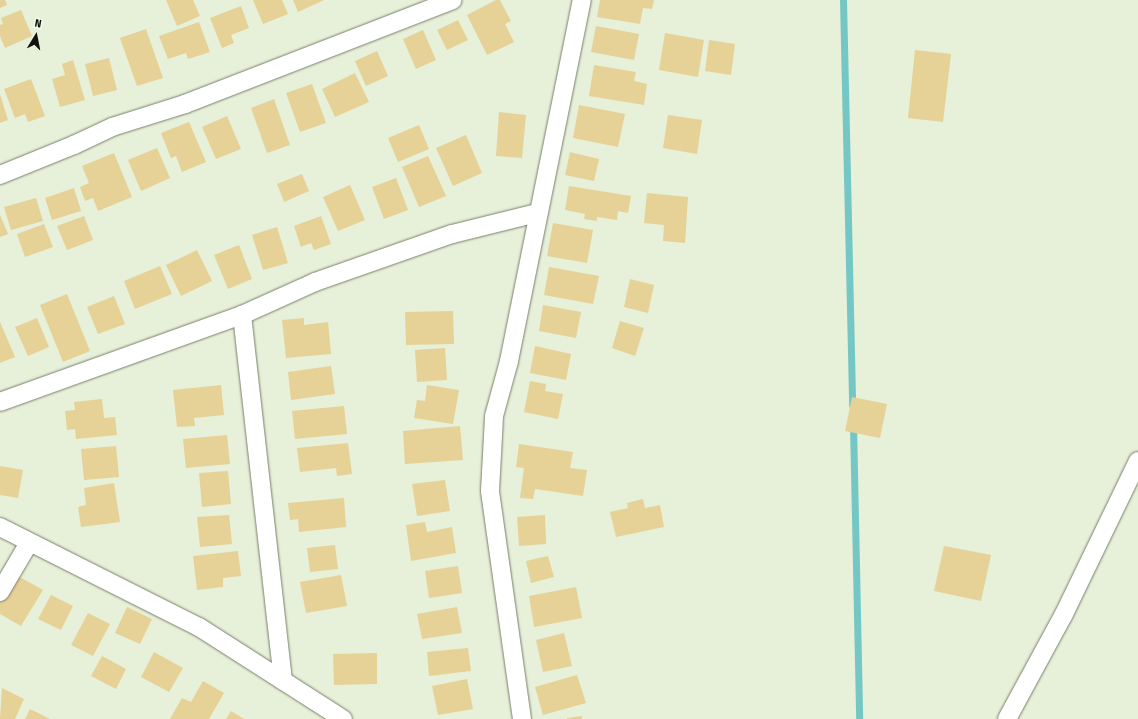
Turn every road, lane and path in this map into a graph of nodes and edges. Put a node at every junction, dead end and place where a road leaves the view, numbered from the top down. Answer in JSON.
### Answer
{"nodes":[{"id":1,"x":453,"y":0,"type":"edge"},
{"id":2,"x":582,"y":0,"type":"edge"},
{"id":3,"x":0,"y":174,"type":"edge"},
{"id":4,"x":537,"y":213,"type":"junction"},
{"id":5,"x":242,"y":316,"type":"junction"},
{"id":6,"x":0,"y":402,"type":"edge"},
{"id":7,"x":1138,"y":461,"type":"edge"},
{"id":8,"x":0,"y":527,"type":"edge"},
{"id":9,"x":29,"y":543,"type":"junction"},
{"id":10,"x":0,"y":592,"type":"edge"},
{"id":11,"x":283,"y":681,"type":"junction"},
{"id":12,"x":343,"y":719,"type":"edge"},
{"id":13,"x":522,"y":719,"type":"edge"},
{"id":14,"x":1007,"y":719,"type":"edge"}],
"edges":[{"from":1,"to":3,"type":"street"},
{"from":2,"to":4,"type":"street"},
{"from":4,"to":5,"type":"street"},
{"from":4,"to":13,"type":"street"},
{"from":5,"to":6,"type":"street"},
{"from":5,"to":11,"type":"street"},
{"from":7,"to":14,"type":"street"},
{"from":8,"to":9,"type":"street"},
{"from":9,"to":10,"type":"street"},
{"from":9,"to":11,"type":"street"},
{"from":11,"to":12,"type":"street"}]}
